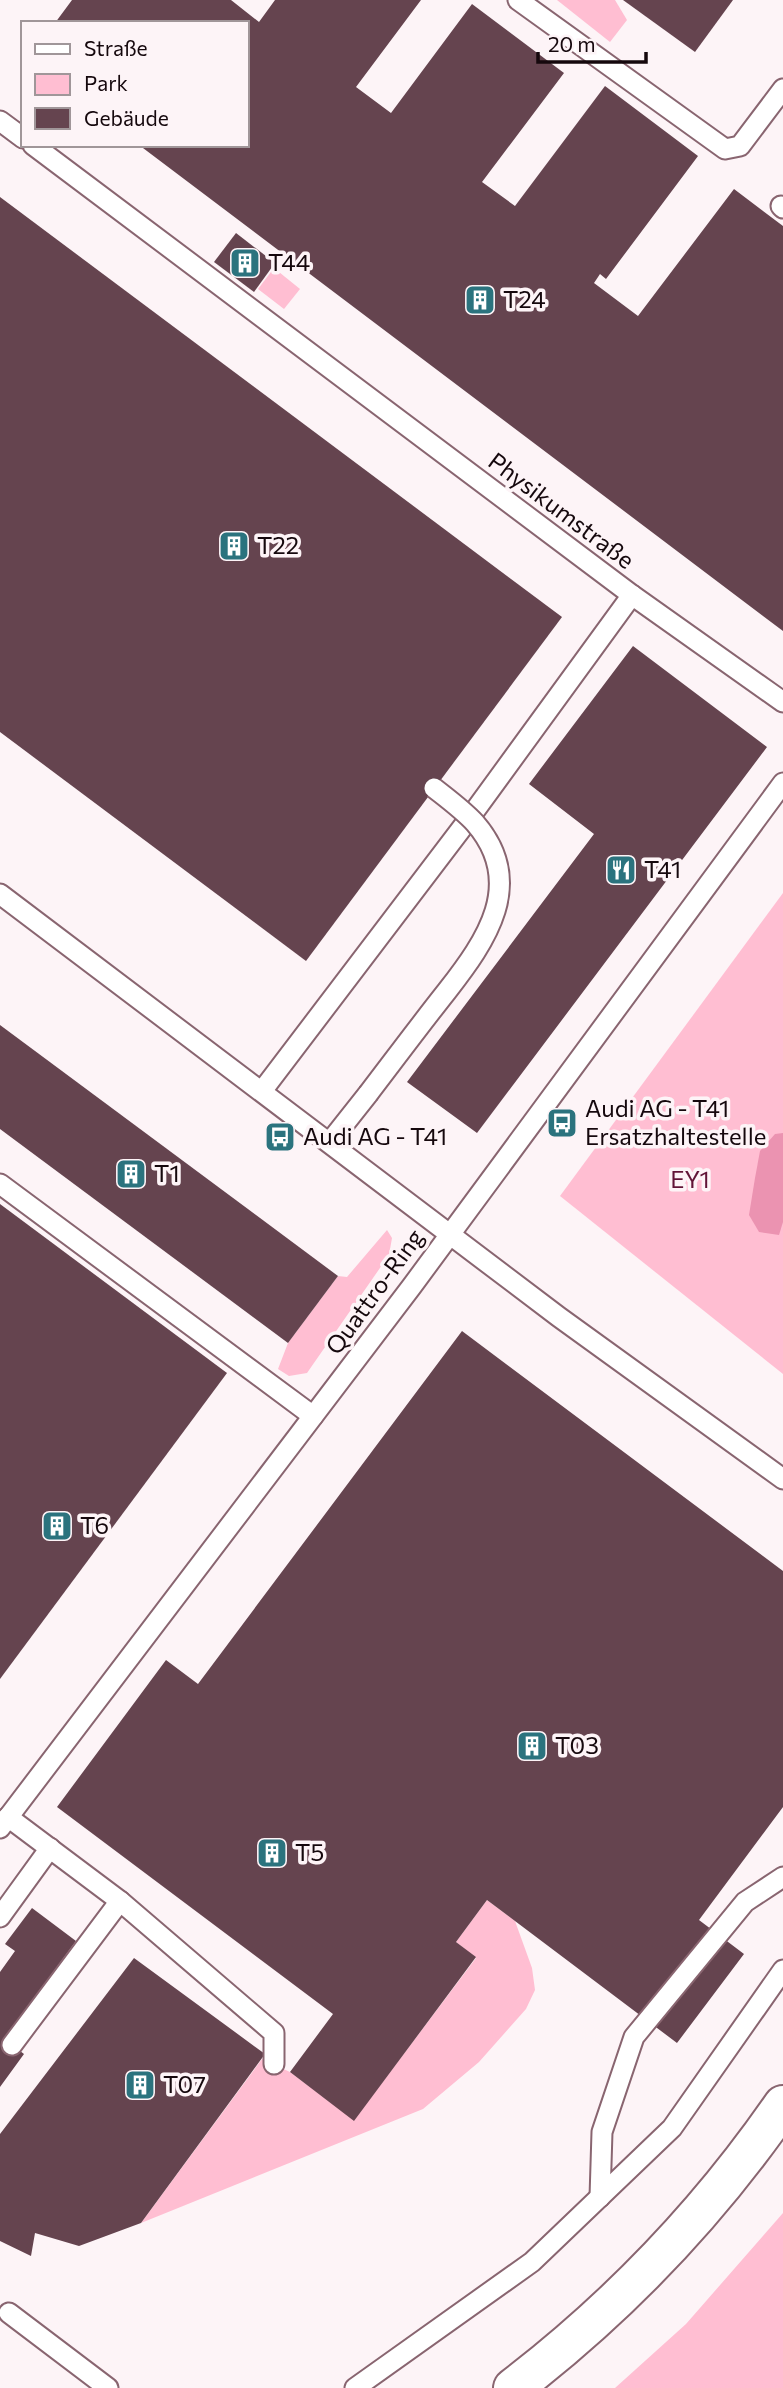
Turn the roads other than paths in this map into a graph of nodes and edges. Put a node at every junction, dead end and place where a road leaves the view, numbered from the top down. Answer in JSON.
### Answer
{"nodes":[{"id":1,"x":519,"y":0,"type":"edge"},
{"id":2,"x":783,"y":89,"type":"edge"},
{"id":3,"x":0,"y":121,"type":"edge"},
{"id":4,"x":21,"y":137,"type":"edge"},
{"id":5,"x":36,"y":147,"type":"edge"},
{"id":6,"x":632,"y":595,"type":"junction"},
{"id":7,"x":783,"y":702,"type":"edge"},
{"id":8,"x":783,"y":783,"type":"edge"},
{"id":9,"x":434,"y":788,"type":"dead end"},
{"id":10,"x":0,"y":894,"type":"edge"},
{"id":11,"x":262,"y":1091,"type":"junction"},
{"id":12,"x":330,"y":1142,"type":"junction"},
{"id":13,"x":0,"y":1184,"type":"edge"},
{"id":14,"x":449,"y":1233,"type":"junction"},
{"id":15,"x":313,"y":1416,"type":"junction"},
{"id":16,"x":783,"y":1479,"type":"edge"},
{"id":17,"x":4,"y":1823,"type":"edge"},
{"id":18,"x":50,"y":1848,"type":"junction"},
{"id":19,"x":783,"y":1877,"type":"edge"},
{"id":20,"x":120,"y":1901,"type":"junction"},
{"id":21,"x":0,"y":1917,"type":"edge"},
{"id":22,"x":783,"y":1970,"type":"edge"},
{"id":23,"x":12,"y":2045,"type":"dead end"},
{"id":24,"x":274,"y":2064,"type":"dead end"},
{"id":25,"x":783,"y":2105,"type":"edge"},
{"id":26,"x":600,"y":2197,"type":"junction"},
{"id":27,"x":9,"y":2313,"type":"dead end"},
{"id":28,"x":108,"y":2388,"type":"edge"},
{"id":29,"x":355,"y":2388,"type":"edge"},
{"id":30,"x":513,"y":2388,"type":"edge"}],
"edges":[{"from":1,"to":2,"type":"lane"},
{"from":3,"to":4,"type":"lane"},
{"from":5,"to":6,"type":"lane","name":"Physikumstraße"},
{"from":6,"to":7,"type":"lane"},
{"from":6,"to":11,"type":"lane","name":"Physikumstraße"},
{"from":8,"to":14,"type":"lane"},
{"from":9,"to":12,"type":"lane","bridge":true},
{"from":10,"to":11,"type":"lane","name":"Quattro-Ring"},
{"from":11,"to":12,"type":"lane","name":"Quattro-Ring"},
{"from":12,"to":14,"type":"lane","name":"Quattro-Ring"},
{"from":13,"to":15,"type":"lane"},
{"from":14,"to":15,"type":"lane","name":"Quattro-Ring"},
{"from":14,"to":16,"type":"lane"},
{"from":15,"to":17,"type":"lane","name":"Quattro-Ring"},
{"from":17,"to":18,"type":"lane"},
{"from":18,"to":20,"type":"lane"},
{"from":18,"to":21,"type":"lane"},
{"from":19,"to":26,"type":"lane"},
{"from":20,"to":23,"type":"lane"},
{"from":20,"to":24,"type":"lane"},
{"from":22,"to":26,"type":"lane"},
{"from":25,"to":30,"type":"main road"},
{"from":26,"to":29,"type":"lane"},
{"from":27,"to":28,"type":"lane"}]}
